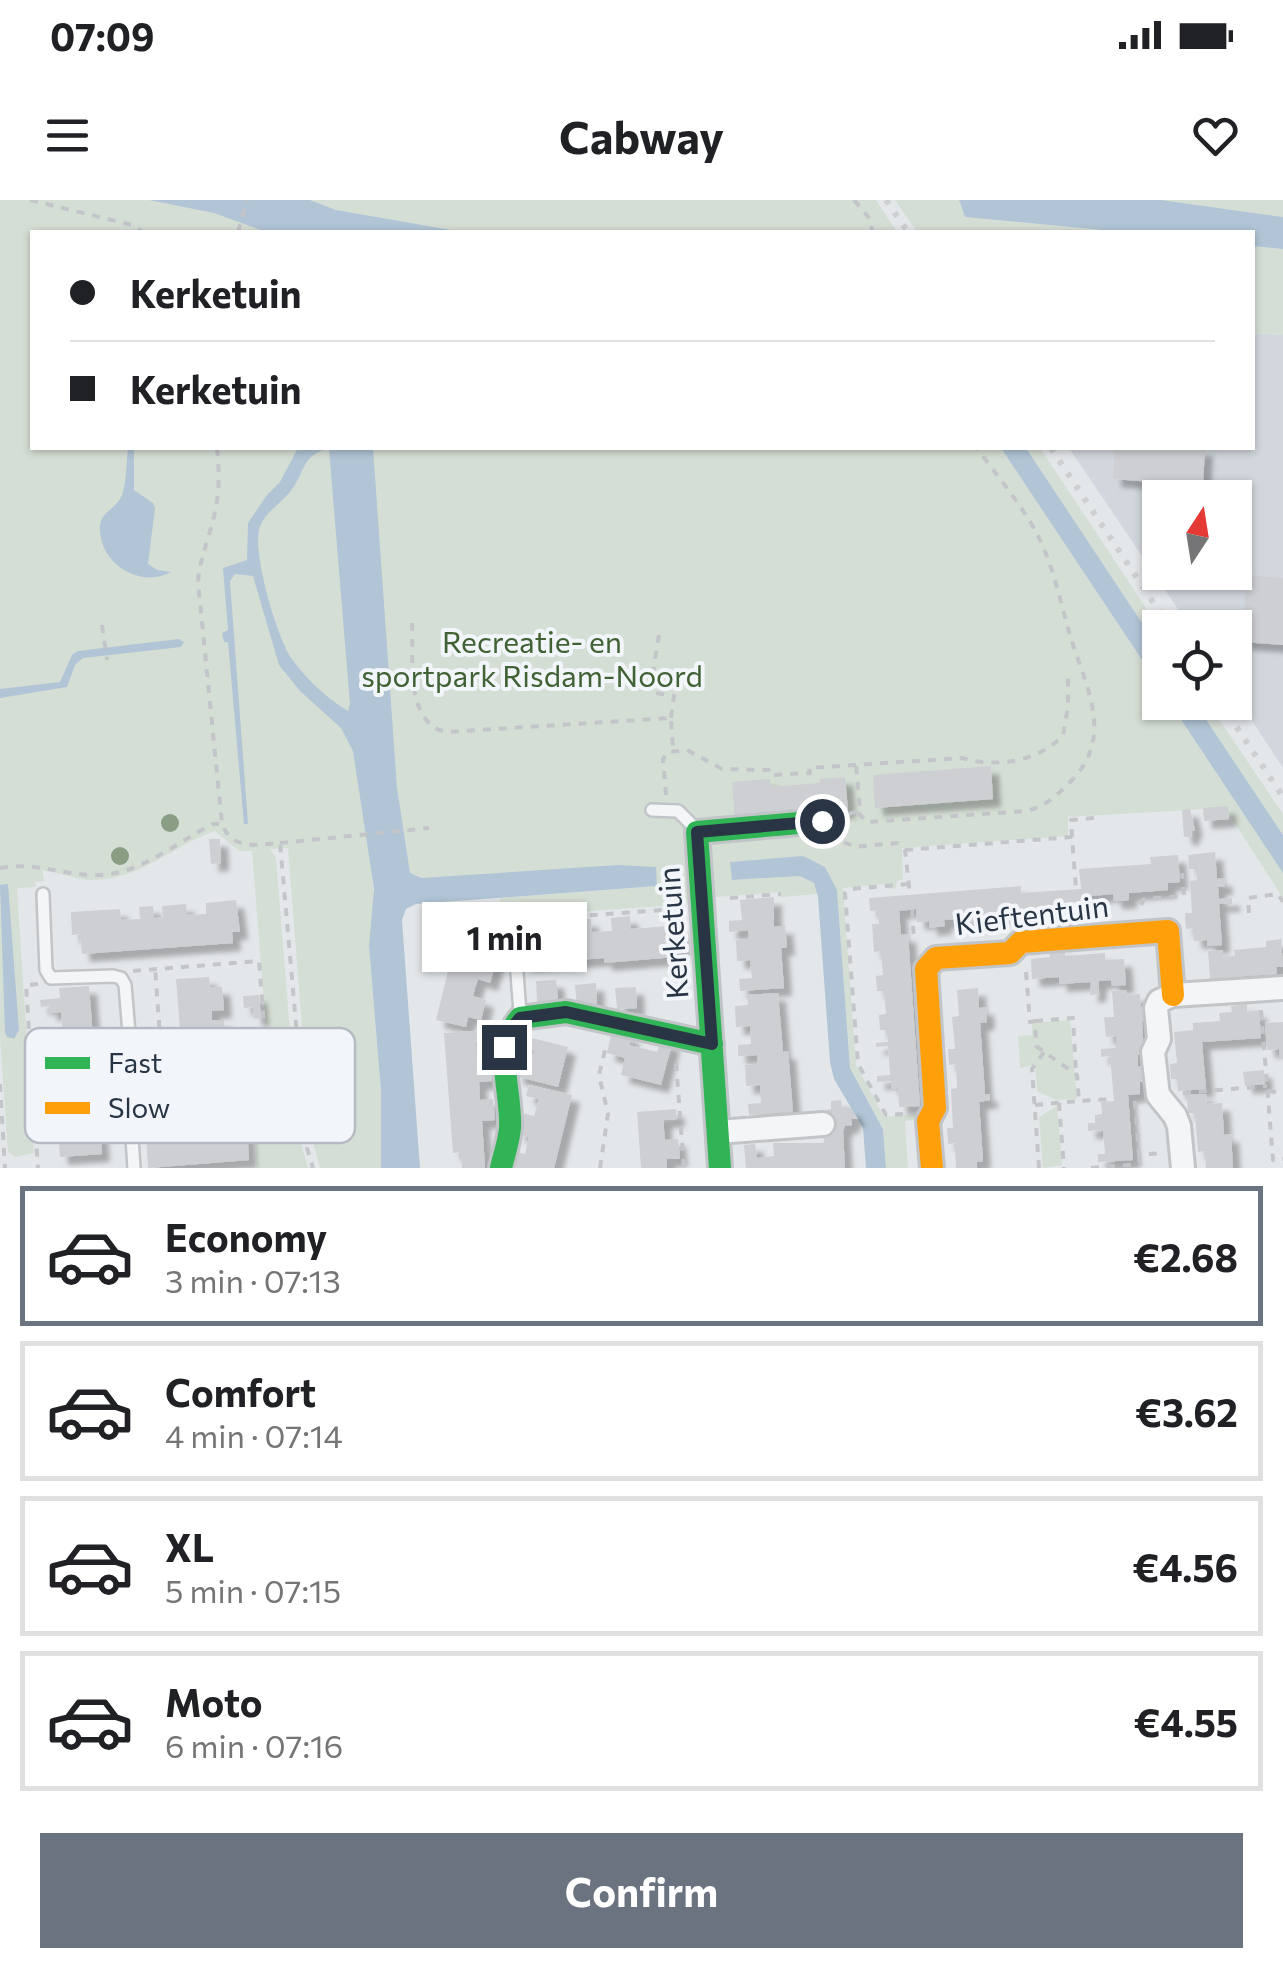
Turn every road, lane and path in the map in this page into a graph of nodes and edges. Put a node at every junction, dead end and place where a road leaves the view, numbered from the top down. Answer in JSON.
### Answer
{"nodes":[{"id":1,"x":30,"y":200,"type":"edge"},
{"id":2,"x":247,"y":200,"type":"edge"},
{"id":3,"x":854,"y":200,"type":"edge"},
{"id":4,"x":141,"y":230,"type":"edge"},
{"id":5,"x":239,"y":230,"type":"edge"},
{"id":6,"x":872,"y":230,"type":"edge"},
{"id":7,"x":217,"y":450,"type":"edge"},
{"id":8,"x":978,"y":450,"type":"edge"},
{"id":9,"x":412,"y":623,"type":"dead end"},
{"id":10,"x":102,"y":625,"type":"dead end"},
{"id":11,"x":660,"y":635,"type":"dead end"},
{"id":12,"x":107,"y":660,"type":"dead end"},
{"id":13,"x":1068,"y":676,"type":"dead end"},
{"id":14,"x":672,"y":718,"type":"junction"},
{"id":15,"x":673,"y":751,"type":"junction"},
{"id":16,"x":856,"y":765,"type":"junction"},
{"id":17,"x":667,"y":809,"type":"junction"},
{"id":18,"x":652,"y":810,"type":"dead end"},
{"id":19,"x":858,"y":813,"type":"junction"},
{"id":20,"x":1095,"y":818,"type":"dead end"},
{"id":21,"x":222,"y":824,"type":"junction"},
{"id":22,"x":822,"y":826,"type":"junction"},
{"id":23,"x":428,"y":828,"type":"dead end"},
{"id":24,"x":697,"y":832,"type":"junction"},
{"id":25,"x":1072,"y":838,"type":"junction"},
{"id":26,"x":280,"y":842,"type":"junction"},
{"id":27,"x":905,"y":850,"type":"junction"},
{"id":28,"x":0,"y":868,"type":"edge"},
{"id":29,"x":1182,"y":873,"type":"dead end"},
{"id":30,"x":908,"y":884,"type":"junction"},
{"id":31,"x":1076,"y":890,"type":"dead end"},
{"id":32,"x":43,"y":894,"type":"dead end"},
{"id":33,"x":780,"y":894,"type":"dead end"},
{"id":34,"x":910,"y":895,"type":"dead end"},
{"id":35,"x":1283,"y":902,"type":"edge"},
{"id":36,"x":701,"y":904,"type":"junction"},
{"id":37,"x":1127,"y":906,"type":"dead end"},
{"id":38,"x":1249,"y":913,"type":"dead end"},
{"id":39,"x":514,"y":933,"type":"joint"},
{"id":40,"x":1024,"y":942,"type":"junction"},
{"id":41,"x":155,"y":968,"type":"junction"},
{"id":42,"x":50,"y":978,"type":"junction"},
{"id":43,"x":124,"y":982,"type":"junction"},
{"id":44,"x":1271,"y":989,"type":"edge"},
{"id":45,"x":1173,"y":995,"type":"junction"},
{"id":46,"x":520,"y":1018,"type":"junction"},
{"id":47,"x":1035,"y":1021,"type":"junction"},
{"id":48,"x":612,"y":1022,"type":"junction"},
{"id":49,"x":29,"y":1028,"type":"edge"},
{"id":50,"x":128,"y":1028,"type":"edge"},
{"id":51,"x":159,"y":1028,"type":"edge"},
{"id":52,"x":264,"y":1028,"type":"edge"},
{"id":53,"x":296,"y":1028,"type":"edge"},
{"id":54,"x":680,"y":1038,"type":"junction"},
{"id":55,"x":712,"y":1044,"type":"junction"},
{"id":56,"x":1044,"y":1052,"type":"junction"},
{"id":57,"x":1076,"y":1074,"type":"junction"},
{"id":58,"x":0,"y":1084,"type":"edge"},
{"id":59,"x":1268,"y":1089,"type":"junction"},
{"id":60,"x":1283,"y":1093,"type":"edge"},
{"id":61,"x":1140,"y":1096,"type":"junction"},
{"id":62,"x":1114,"y":1098,"type":"dead end"},
{"id":63,"x":1079,"y":1101,"type":"junction"},
{"id":64,"x":1060,"y":1103,"type":"junction"},
{"id":65,"x":1035,"y":1104,"type":"junction"},
{"id":66,"x":933,"y":1111,"type":"junction"},
{"id":67,"x":823,"y":1124,"type":"dead end"},
{"id":68,"x":718,"y":1132,"type":"junction"},
{"id":69,"x":36,"y":1143,"type":"edge"},
{"id":70,"x":132,"y":1143,"type":"edge"},
{"id":71,"x":307,"y":1143,"type":"edge"},
{"id":72,"x":1140,"y":1155,"type":"junction"},
{"id":73,"x":1182,"y":1159,"type":"edge"},
{"id":74,"x":1283,"y":1159,"type":"edge"},
{"id":75,"x":5,"y":1168,"type":"edge"},
{"id":76,"x":38,"y":1168,"type":"edge"},
{"id":77,"x":134,"y":1168,"type":"edge"},
{"id":78,"x":313,"y":1168,"type":"edge"},
{"id":79,"x":501,"y":1168,"type":"edge"},
{"id":80,"x":600,"y":1168,"type":"edge"},
{"id":81,"x":684,"y":1168,"type":"edge"},
{"id":82,"x":720,"y":1168,"type":"edge"},
{"id":83,"x":932,"y":1168,"type":"edge"},
{"id":84,"x":1039,"y":1168,"type":"edge"},
{"id":85,"x":1064,"y":1168,"type":"edge"},
{"id":86,"x":1092,"y":1168,"type":"edge"}],
"edges":[{"from":1,"to":4,"type":"path"},
{"from":2,"to":5,"type":"path"},
{"from":3,"to":6,"type":"path"},
{"from":7,"to":21,"type":"path"},
{"from":8,"to":19,"type":"path"},
{"from":9,"to":14,"type":"path"},
{"from":10,"to":12,"type":"path"},
{"from":11,"to":14,"type":"path"},
{"from":13,"to":16,"type":"path"},
{"from":14,"to":15,"type":"path"},
{"from":15,"to":16,"type":"path"},
{"from":15,"to":17,"type":"path"},
{"from":16,"to":19,"type":"path"},
{"from":17,"to":18,"type":"lane"},
{"from":17,"to":24,"type":"lane"},
{"from":19,"to":22,"type":"path"},
{"from":20,"to":25,"type":"path"},
{"from":21,"to":26,"type":"path"},
{"from":21,"to":28,"type":"path"},
{"from":22,"to":24,"type":"street","name":"Kerketuin"},
{"from":22,"to":27,"type":"path"},
{"from":23,"to":26,"type":"path"},
{"from":24,"to":36,"type":"street","name":"Kerketuin"},
{"from":25,"to":27,"type":"path"},
{"from":25,"to":31,"type":"path"},
{"from":26,"to":53,"type":"path"},
{"from":27,"to":30,"type":"path"},
{"from":29,"to":37,"type":"path"},
{"from":30,"to":34,"type":"path"},
{"from":30,"to":66,"type":"path"},
{"from":32,"to":42,"type":"lane"},
{"from":33,"to":36,"type":"path"},
{"from":35,"to":38,"type":"path"},
{"from":36,"to":39,"type":"path"},
{"from":36,"to":55,"type":"street","name":"Kerketuin"},
{"from":39,"to":46,"type":"lane"},
{"from":40,"to":45,"type":"street","name":"Kieftentuin"},
{"from":40,"to":47,"type":"path"},
{"from":40,"to":66,"type":"street","name":"Kieftentuin"},
{"from":41,"to":43,"type":"path"},
{"from":41,"to":51,"type":"path"},
{"from":41,"to":52,"type":"path"},
{"from":42,"to":43,"type":"lane"},
{"from":42,"to":49,"type":"path"},
{"from":43,"to":50,"type":"lane"},
{"from":44,"to":45,"type":"street"},
{"from":44,"to":59,"type":"path"},
{"from":45,"to":61,"type":"street","name":"Kieftentuin"},
{"from":46,"to":48,"type":"street","name":"Kerketuin"},
{"from":46,"to":79,"type":"street"},
{"from":47,"to":56,"type":"path"},
{"from":47,"to":57,"type":"path"},
{"from":48,"to":54,"type":"street","name":"Kerketuin"},
{"from":48,"to":80,"type":"path"},
{"from":54,"to":55,"type":"street","name":"Kerketuin"},
{"from":54,"to":81,"type":"path"},
{"from":55,"to":68,"type":"street","name":"Kerketuin"},
{"from":56,"to":57,"type":"path"},
{"from":56,"to":65,"type":"path"},
{"from":57,"to":63,"type":"path"},
{"from":58,"to":75,"type":"path"},
{"from":59,"to":60,"type":"path"},
{"from":59,"to":61,"type":"path"},
{"from":59,"to":74,"type":"path"},
{"from":61,"to":72,"type":"path"},
{"from":61,"to":73,"type":"street","name":"Kieftentuin"},
{"from":62,"to":63,"type":"path"},
{"from":63,"to":64,"type":"path"},
{"from":64,"to":65,"type":"path"},
{"from":64,"to":85,"type":"path"},
{"from":65,"to":84,"type":"path"},
{"from":66,"to":83,"type":"street","name":"Kieftentuin"},
{"from":67,"to":68,"type":"street"},
{"from":68,"to":82,"type":"street","name":"Kerketuin"},
{"from":69,"to":76,"type":"path"},
{"from":70,"to":77,"type":"lane"},
{"from":71,"to":78,"type":"path"},
{"from":72,"to":73,"type":"path"},
{"from":72,"to":86,"type":"path"}]}
